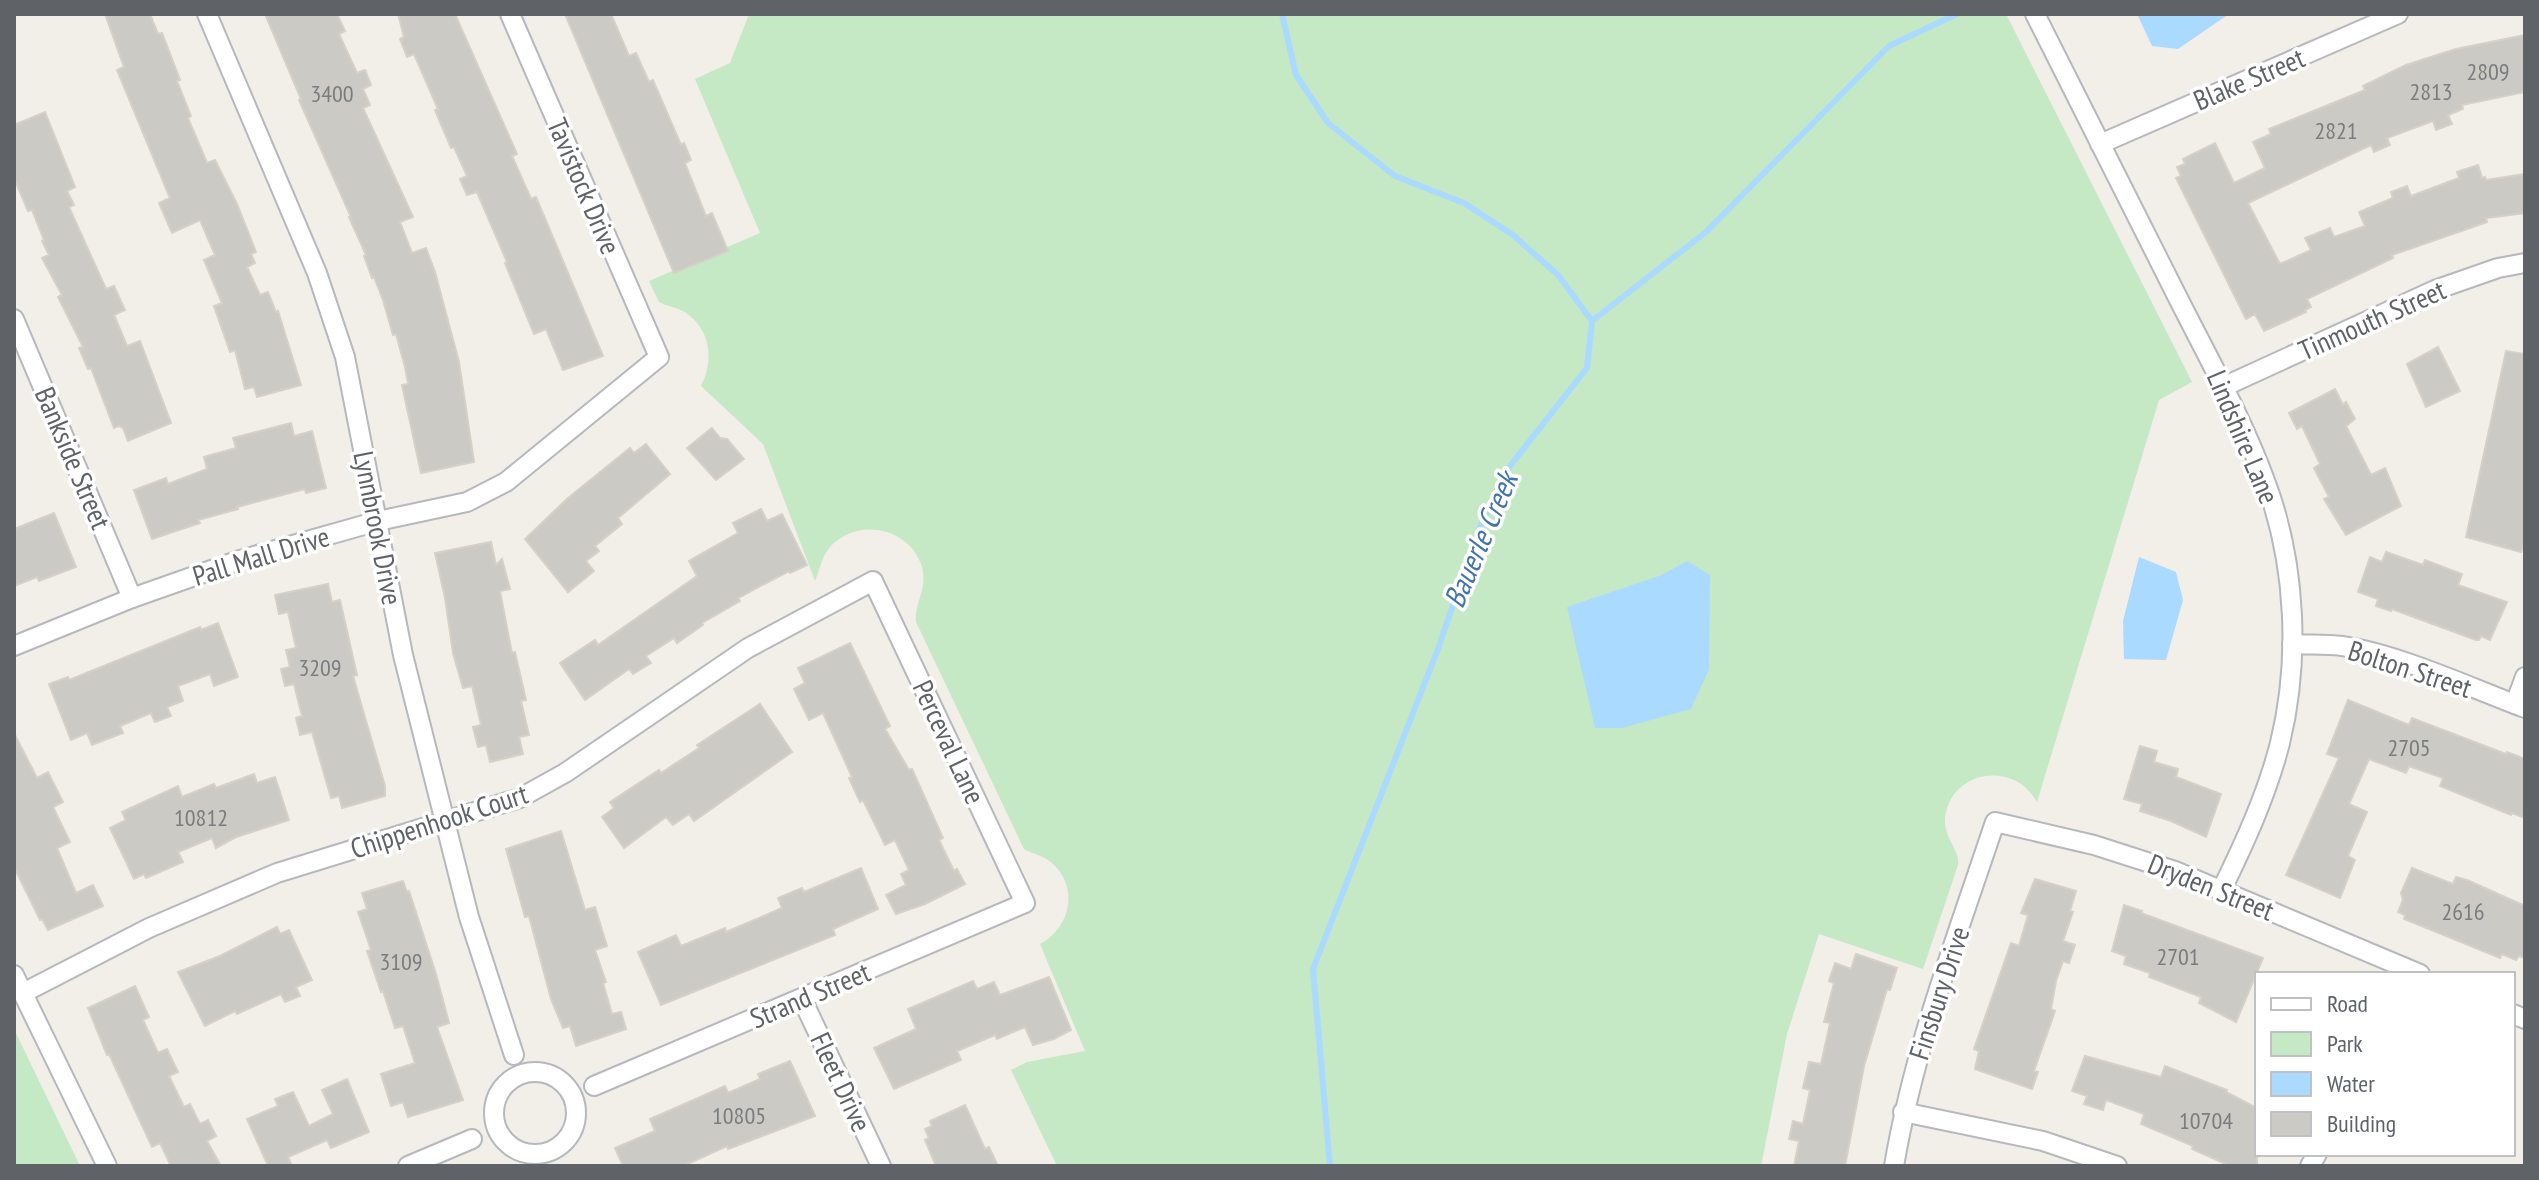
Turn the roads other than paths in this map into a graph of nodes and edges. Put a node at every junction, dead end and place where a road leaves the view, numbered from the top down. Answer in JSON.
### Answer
{"nodes":[{"id":1,"x":207,"y":14,"type":"edge"},
{"id":2,"x":510,"y":14,"type":"edge"},
{"id":3,"x":2035,"y":14,"type":"edge"},
{"id":4,"x":2398,"y":14,"type":"edge"},
{"id":5,"x":2100,"y":144,"type":"junction"},
{"id":6,"x":2525,"y":263,"type":"edge"},
{"id":7,"x":14,"y":319,"type":"edge"},
{"id":8,"x":659,"y":357,"type":"joint"},
{"id":9,"x":2223,"y":387,"type":"junction"},
{"id":10,"x":378,"y":521,"type":"junction"},
{"id":11,"x":873,"y":581,"type":"joint"},
{"id":12,"x":132,"y":598,"type":"junction"},
{"id":13,"x":2292,"y":644,"type":"junction"},
{"id":14,"x":14,"y":646,"type":"edge"},
{"id":15,"x":2525,"y":677,"type":"edge"},
{"id":16,"x":2520,"y":706,"type":"edge"},
{"id":17,"x":444,"y":822,"type":"junction"},
{"id":18,"x":1995,"y":822,"type":"joint"},
{"id":19,"x":2222,"y":889,"type":"junction"},
{"id":20,"x":1025,"y":903,"type":"joint"},
{"id":21,"x":2411,"y":972,"type":"edge"},
{"id":22,"x":14,"y":975,"type":"edge"},
{"id":23,"x":23,"y":993,"type":"junction"},
{"id":24,"x":802,"y":999,"type":"junction"},
{"id":25,"x":514,"y":1055,"type":"junction"},
{"id":26,"x":533,"y":1072,"type":"junction"},
{"id":27,"x":509,"y":1080,"type":"junction"},
{"id":28,"x":565,"y":1086,"type":"junction"},
{"id":29,"x":594,"y":1086,"type":"junction"},
{"id":30,"x":575,"y":1109,"type":"junction"},
{"id":31,"x":1903,"y":1112,"type":"junction"},
{"id":32,"x":494,"y":1116,"type":"junction"},
{"id":33,"x":472,"y":1139,"type":"junction"},
{"id":34,"x":503,"y":1139,"type":"junction"},
{"id":35,"x":561,"y":1144,"type":"junction"},
{"id":36,"x":531,"y":1153,"type":"junction"},
{"id":37,"x":107,"y":1166,"type":"edge"},
{"id":38,"x":408,"y":1166,"type":"edge"},
{"id":39,"x":546,"y":1166,"type":"edge"},
{"id":40,"x":556,"y":1166,"type":"edge"},
{"id":41,"x":881,"y":1166,"type":"edge"},
{"id":42,"x":1894,"y":1166,"type":"edge"},
{"id":43,"x":2117,"y":1166,"type":"edge"}],
"edges":[{"from":1,"to":10,"type":"street","name":"Lynnbrook Drive"},
{"from":2,"to":8,"type":"street","name":"Tavistock Drive"},
{"from":3,"to":5,"type":"street","name":"Lindshire Lane"},
{"from":4,"to":5,"type":"street","name":"Blake Street"},
{"from":5,"to":9,"type":"street","name":"Lindshire Lane"},
{"from":6,"to":9,"type":"street","name":"Tinmouth Street"},
{"from":7,"to":12,"type":"street","name":"Bankside Street"},
{"from":8,"to":10,"type":"street","name":"Pall Mall Drive"},
{"from":9,"to":13,"type":"street","name":"Lindshire Lane"},
{"from":10,"to":12,"type":"street","name":"Pall Mall Drive"},
{"from":10,"to":17,"type":"street","name":"Lynnbrook Drive"},
{"from":11,"to":17,"type":"street","name":"Chippenhook Court"},
{"from":11,"to":20,"type":"street","name":"Perceval Lane"},
{"from":12,"to":14,"type":"street","name":"Pall Mall Drive"},
{"from":13,"to":16,"type":"street","name":"Bolton Street"},
{"from":13,"to":19,"type":"street","name":"Lindshire Lane"},
{"from":15,"to":16,"type":"street"},
{"from":17,"to":23,"type":"street","name":"Chippenhook Court"},
{"from":17,"to":25,"type":"street","name":"Lynnbrook Drive"},
{"from":18,"to":19,"type":"street","name":"Dryden Street"},
{"from":18,"to":31,"type":"street","name":"Finsbury Drive"},
{"from":19,"to":21,"type":"street","name":"Dryden Street"},
{"from":20,"to":24,"type":"street","name":"Strand Street"},
{"from":22,"to":23,"type":"street"},
{"from":23,"to":37,"type":"street"},
{"from":24,"to":29,"type":"street","name":"Strand Street"},
{"from":24,"to":41,"type":"street","name":"Fleet Drive"},
{"from":25,"to":26,"type":"street"},
{"from":25,"to":27,"type":"street","name":"Lynnbrook Drive"},
{"from":26,"to":27,"type":"street"},
{"from":26,"to":28,"type":"street"},
{"from":27,"to":32,"type":"street"},
{"from":28,"to":29,"type":"street","name":"Strand Street"},
{"from":28,"to":30,"type":"street"},
{"from":29,"to":30,"type":"street","name":"Strand Street"},
{"from":30,"to":35,"type":"street"},
{"from":31,"to":42,"type":"street","name":"Finsbury Drive"},
{"from":31,"to":43,"type":"street"},
{"from":32,"to":33,"type":"street"},
{"from":32,"to":34,"type":"street"},
{"from":33,"to":34,"type":"street"},
{"from":33,"to":38,"type":"street"},
{"from":34,"to":36,"type":"street"},
{"from":35,"to":36,"type":"street"},
{"from":35,"to":40,"type":"street"},
{"from":36,"to":39,"type":"street"}]}
